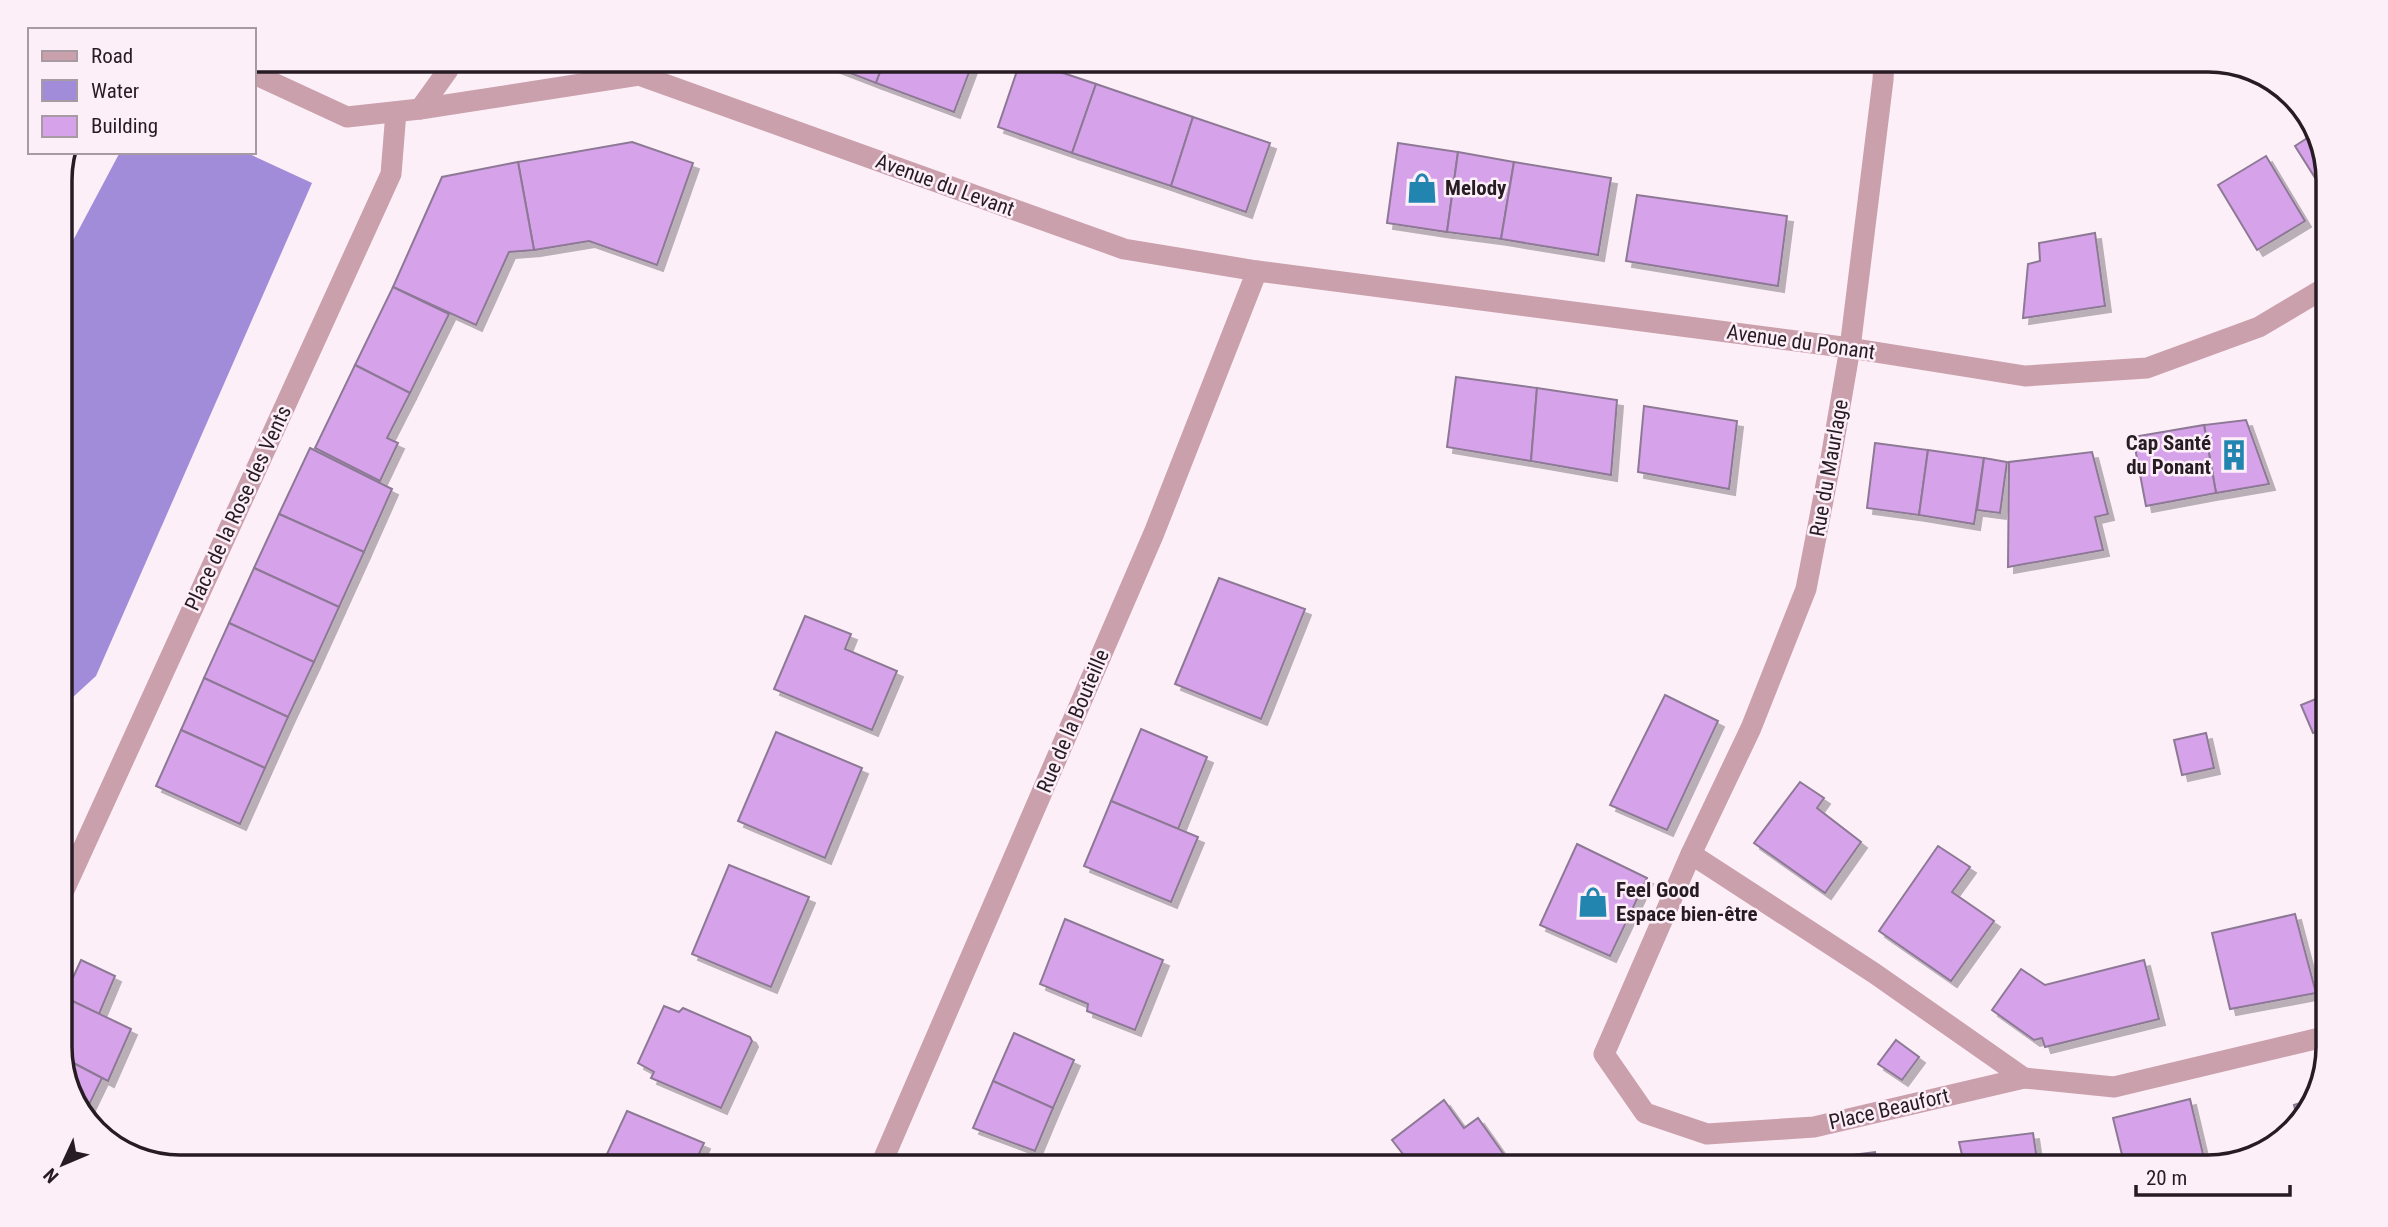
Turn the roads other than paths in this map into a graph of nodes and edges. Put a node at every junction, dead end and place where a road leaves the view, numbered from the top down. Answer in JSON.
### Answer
{"nodes":[{"id":1,"x":448,"y":72,"type":"edge"},
{"id":2,"x":632,"y":72,"type":"edge"},
{"id":3,"x":1883,"y":72,"type":"edge"},
{"id":4,"x":256,"y":75,"type":"edge"},
{"id":5,"x":639,"y":75,"type":"junction"},
{"id":6,"x":420,"y":109,"type":"junction"},
{"id":7,"x":396,"y":112,"type":"junction"},
{"id":8,"x":1257,"y":271,"type":"junction"},
{"id":9,"x":2316,"y":293,"type":"edge"},
{"id":10,"x":1850,"y":348,"type":"junction"},
{"id":11,"x":1691,"y":854,"type":"junction"},
{"id":12,"x":72,"y":873,"type":"edge"},
{"id":13,"x":2316,"y":1039,"type":"edge"},
{"id":14,"x":2024,"y":1078,"type":"junction"},
{"id":15,"x":885,"y":1155,"type":"edge"}],
"edges":[{"from":1,"to":6,"type":"street"},
{"from":2,"to":5,"type":"street","name":"Avenue du Levant"},
{"from":3,"to":10,"type":"street","name":"Rue du Maurlage"},
{"from":4,"to":7,"type":"street","name":"Avenue du Levant"},
{"from":5,"to":6,"type":"street","name":"Avenue du Levant"},
{"from":5,"to":8,"type":"street","name":"Avenue du Levant"},
{"from":6,"to":7,"type":"street","name":"Avenue du Levant"},
{"from":7,"to":12,"type":"street","name":"Place de la Rose des Vents"},
{"from":8,"to":10,"type":"street","name":"Avenue du Ponant"},
{"from":8,"to":15,"type":"street","name":"Rue de la Bouteille"},
{"from":9,"to":10,"type":"street","name":"Avenue du Ponant"},
{"from":10,"to":11,"type":"street","name":"Rue du Maurlage"},
{"from":11,"to":14,"type":"street"},
{"from":11,"to":14,"type":"street","name":"Place Beaufort"},
{"from":13,"to":14,"type":"street"}]}
